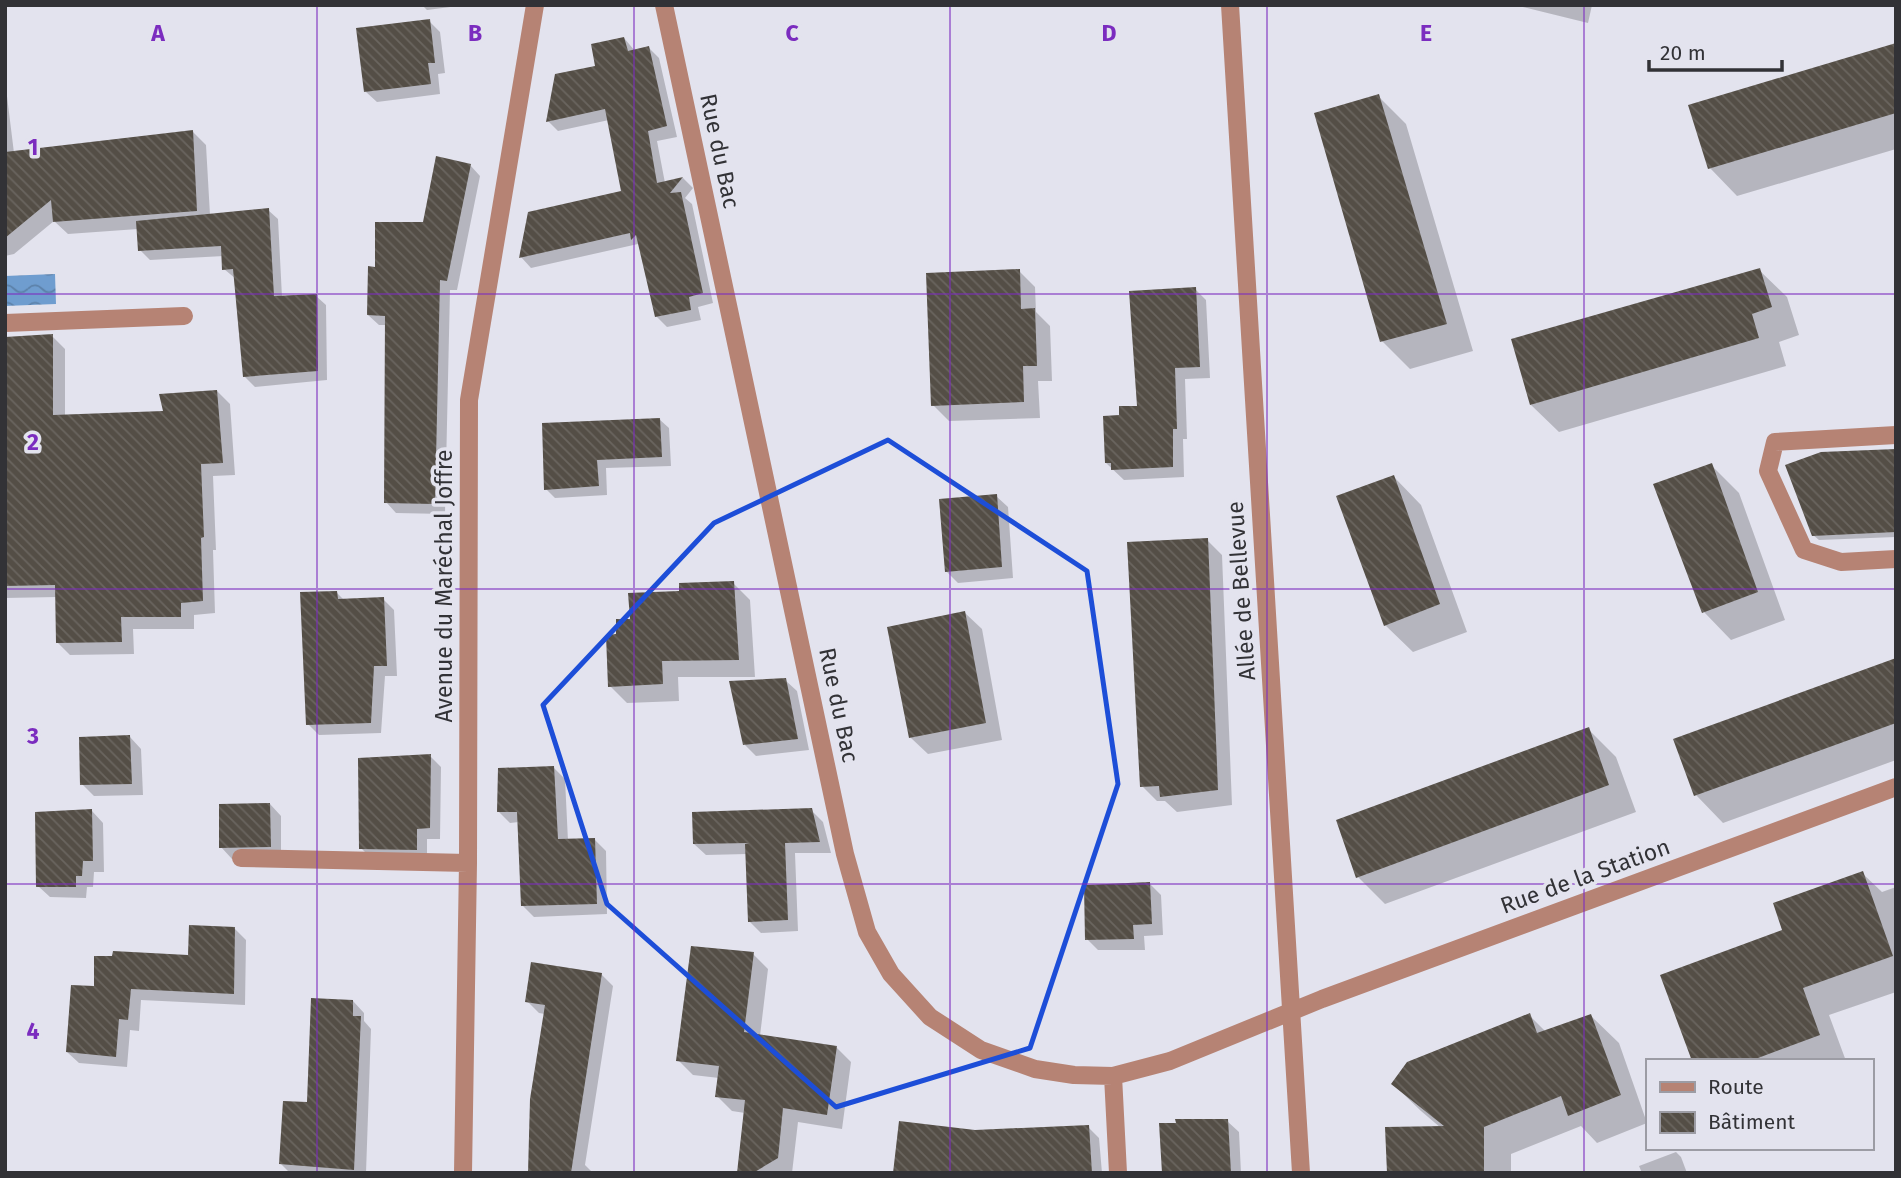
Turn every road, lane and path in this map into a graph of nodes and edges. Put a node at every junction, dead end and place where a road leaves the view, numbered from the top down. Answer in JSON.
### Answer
{"nodes":[{"id":1,"x":535,"y":5,"type":"edge"},
{"id":2,"x":664,"y":5,"type":"edge"},
{"id":3,"x":1230,"y":5,"type":"edge"},
{"id":4,"x":184,"y":316,"type":"dead end"},
{"id":5,"x":5,"y":323,"type":"edge"},
{"id":6,"x":1896,"y":435,"type":"edge"},
{"id":7,"x":1896,"y":559,"type":"edge"},
{"id":8,"x":1896,"y":787,"type":"edge"},
{"id":9,"x":241,"y":858,"type":"dead end"},
{"id":10,"x":468,"y":863,"type":"junction"},
{"id":11,"x":1292,"y":1012,"type":"junction"},
{"id":12,"x":1113,"y":1076,"type":"junction"},
{"id":13,"x":463,"y":1173,"type":"edge"},
{"id":14,"x":1118,"y":1173,"type":"edge"},
{"id":15,"x":1301,"y":1173,"type":"edge"}],
"edges":[{"from":1,"to":10,"type":"street","name":"Avenue du Maréchal Joffre"},
{"from":2,"to":12,"type":"street","name":"Rue du Bac"},
{"from":3,"to":11,"type":"street","name":"Allée de Bellevue"},
{"from":4,"to":5,"type":"street"},
{"from":6,"to":7,"type":"street"},
{"from":8,"to":11,"type":"street","name":"Rue de la Station"},
{"from":9,"to":10,"type":"street"},
{"from":10,"to":13,"type":"street","name":"Avenue du Maréchal Joffre"},
{"from":11,"to":12,"type":"street","name":"Rue du Bac"},
{"from":11,"to":15,"type":"street","name":"Allée de Bellevue"},
{"from":12,"to":14,"type":"street"}]}
